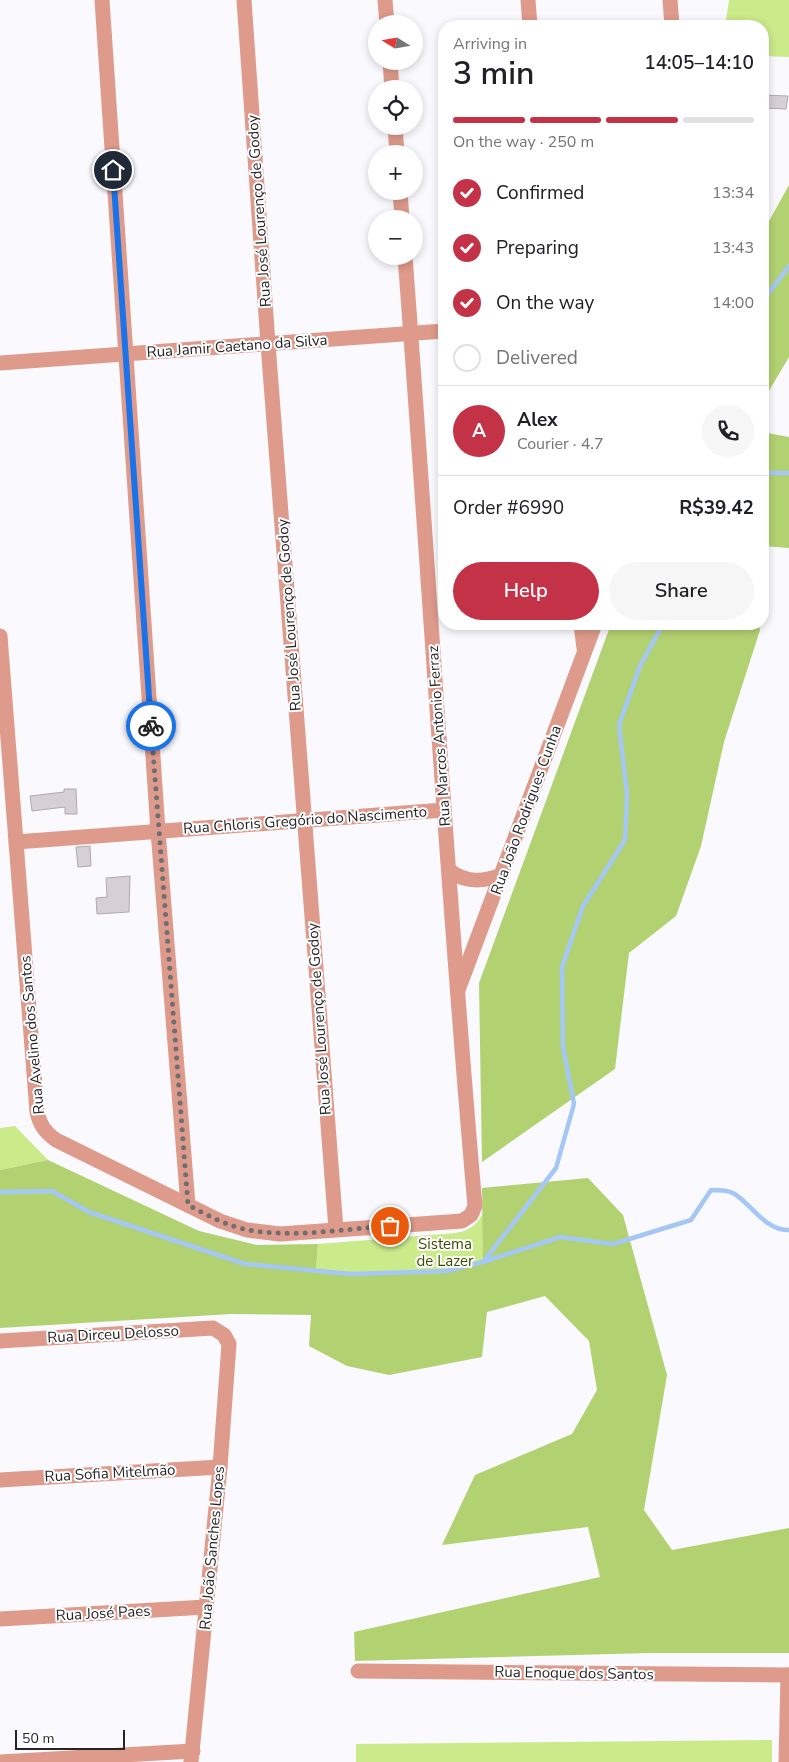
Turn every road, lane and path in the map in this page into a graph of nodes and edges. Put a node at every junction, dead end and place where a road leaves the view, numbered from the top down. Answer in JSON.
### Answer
{"nodes":[{"id":1,"x":102,"y":0,"type":"edge"},
{"id":2,"x":244,"y":0,"type":"edge"},
{"id":3,"x":386,"y":0,"type":"edge"},
{"id":4,"x":528,"y":0,"type":"edge"},
{"id":5,"x":670,"y":0,"type":"edge"},
{"id":6,"x":387,"y":15,"type":"edge"},
{"id":7,"x":530,"y":20,"type":"edge"},
{"id":8,"x":672,"y":20,"type":"edge"},
{"id":9,"x":406,"y":265,"type":"edge"},
{"id":10,"x":438,"y":331,"type":"edge"},
{"id":11,"x":411,"y":333,"type":"junction"},
{"id":12,"x":268,"y":344,"type":"junction"},
{"id":13,"x":126,"y":354,"type":"junction"},
{"id":14,"x":0,"y":364,"type":"edge"},
{"id":15,"x":582,"y":630,"type":"edge"},
{"id":16,"x":593,"y":630,"type":"edge"},
{"id":17,"x":0,"y":636,"type":"edge"},
{"id":18,"x":584,"y":652,"type":"junction"},
{"id":19,"x":444,"y":810,"type":"junction"},
{"id":20,"x":304,"y":820,"type":"junction"},
{"id":21,"x":158,"y":831,"type":"junction"},
{"id":22,"x":16,"y":842,"type":"junction"},
{"id":23,"x":450,"y":871,"type":"junction"},
{"id":24,"x":502,"y":874,"type":"junction"},
{"id":25,"x":456,"y":996,"type":"junction"},
{"id":26,"x":188,"y":1205,"type":"junction"},
{"id":27,"x":471,"y":1215,"type":"joint"},
{"id":28,"x":336,"y":1229,"type":"junction"},
{"id":29,"x":224,"y":1334,"type":"joint"},
{"id":30,"x":0,"y":1341,"type":"edge"},
{"id":31,"x":220,"y":1468,"type":"junction"},
{"id":32,"x":0,"y":1480,"type":"edge"},
{"id":33,"x":206,"y":1607,"type":"junction"},
{"id":34,"x":0,"y":1619,"type":"edge"},
{"id":35,"x":358,"y":1671,"type":"dead end"},
{"id":36,"x":788,"y":1675,"type":"edge"},
{"id":37,"x":192,"y":1756,"type":"edge"},
{"id":38,"x":0,"y":1762,"type":"edge"},
{"id":39,"x":786,"y":1762,"type":"edge"}],
"edges":[{"from":1,"to":13,"type":"street"},
{"from":2,"to":12,"type":"street","name":"Rua José Lourenço de Godoy"},
{"from":3,"to":6,"type":"street"},
{"from":4,"to":7,"type":"street"},
{"from":5,"to":8,"type":"street"},
{"from":9,"to":11,"type":"street","name":"Rua Marcos Antonio Ferraz"},
{"from":10,"to":11,"type":"street","name":"Rua Jamir Caetano da Silva"},
{"from":11,"to":12,"type":"street","name":"Rua Jamir Caetano da Silva"},
{"from":11,"to":19,"type":"street","name":"Rua Marcos Antonio Ferraz"},
{"from":12,"to":13,"type":"street","name":"Rua Jamir Caetano da Silva"},
{"from":12,"to":20,"type":"street","name":"Rua José Lourenço de Godoy"},
{"from":13,"to":14,"type":"street","name":"Rua Jamir Caetano da Silva"},
{"from":13,"to":21,"type":"street"},
{"from":15,"to":18,"type":"street"},
{"from":16,"to":18,"type":"street","name":"Rua João Rodrigues Cunha"},
{"from":17,"to":22,"type":"street","name":"Rua Avelino dos Santos"},
{"from":18,"to":24,"type":"street","name":"Rua João Rodrigues Cunha"},
{"from":19,"to":20,"type":"street","name":"Rua Chloris Gregório do Nascimento"},
{"from":19,"to":23,"type":"street","name":"Rua Marcos Antonio Ferraz"},
{"from":20,"to":21,"type":"street","name":"Rua Chloris Gregório do Nascimento"},
{"from":20,"to":28,"type":"street","name":"Rua José Lourenço de Godoy"},
{"from":21,"to":22,"type":"street","name":"Rua Chloris Gregório do Nascimento"},
{"from":21,"to":26,"type":"street"},
{"from":22,"to":26,"type":"street","name":"Rua Avelino dos Santos"},
{"from":23,"to":24,"type":"street"},
{"from":23,"to":25,"type":"street","name":"Rua Marcos Antonio Ferraz"},
{"from":24,"to":25,"type":"street","name":"Rua João Rodrigues Cunha"},
{"from":25,"to":27,"type":"street","name":"Rua Marcos Antonio Ferraz"},
{"from":26,"to":28,"type":"street","name":"Rua Avelino dos Santos"},
{"from":27,"to":28,"type":"street","name":"Rua Avelino dos Santos"},
{"from":29,"to":30,"type":"street","name":"Rua Dirceu Delosso"},
{"from":29,"to":31,"type":"street","name":"Rua João Sanches Lopes"},
{"from":31,"to":32,"type":"street","name":"Rua Sofia Mitelmão"},
{"from":31,"to":33,"type":"street","name":"Rua João Sanches Lopes"},
{"from":33,"to":34,"type":"street","name":"Rua José Paes"},
{"from":33,"to":37,"type":"street","name":"Rua João Sanches Lopes"},
{"from":35,"to":36,"type":"street","name":"Rua Enoque dos Santos"},
{"from":36,"to":39,"type":"street"},
{"from":37,"to":38,"type":"street"}]}
